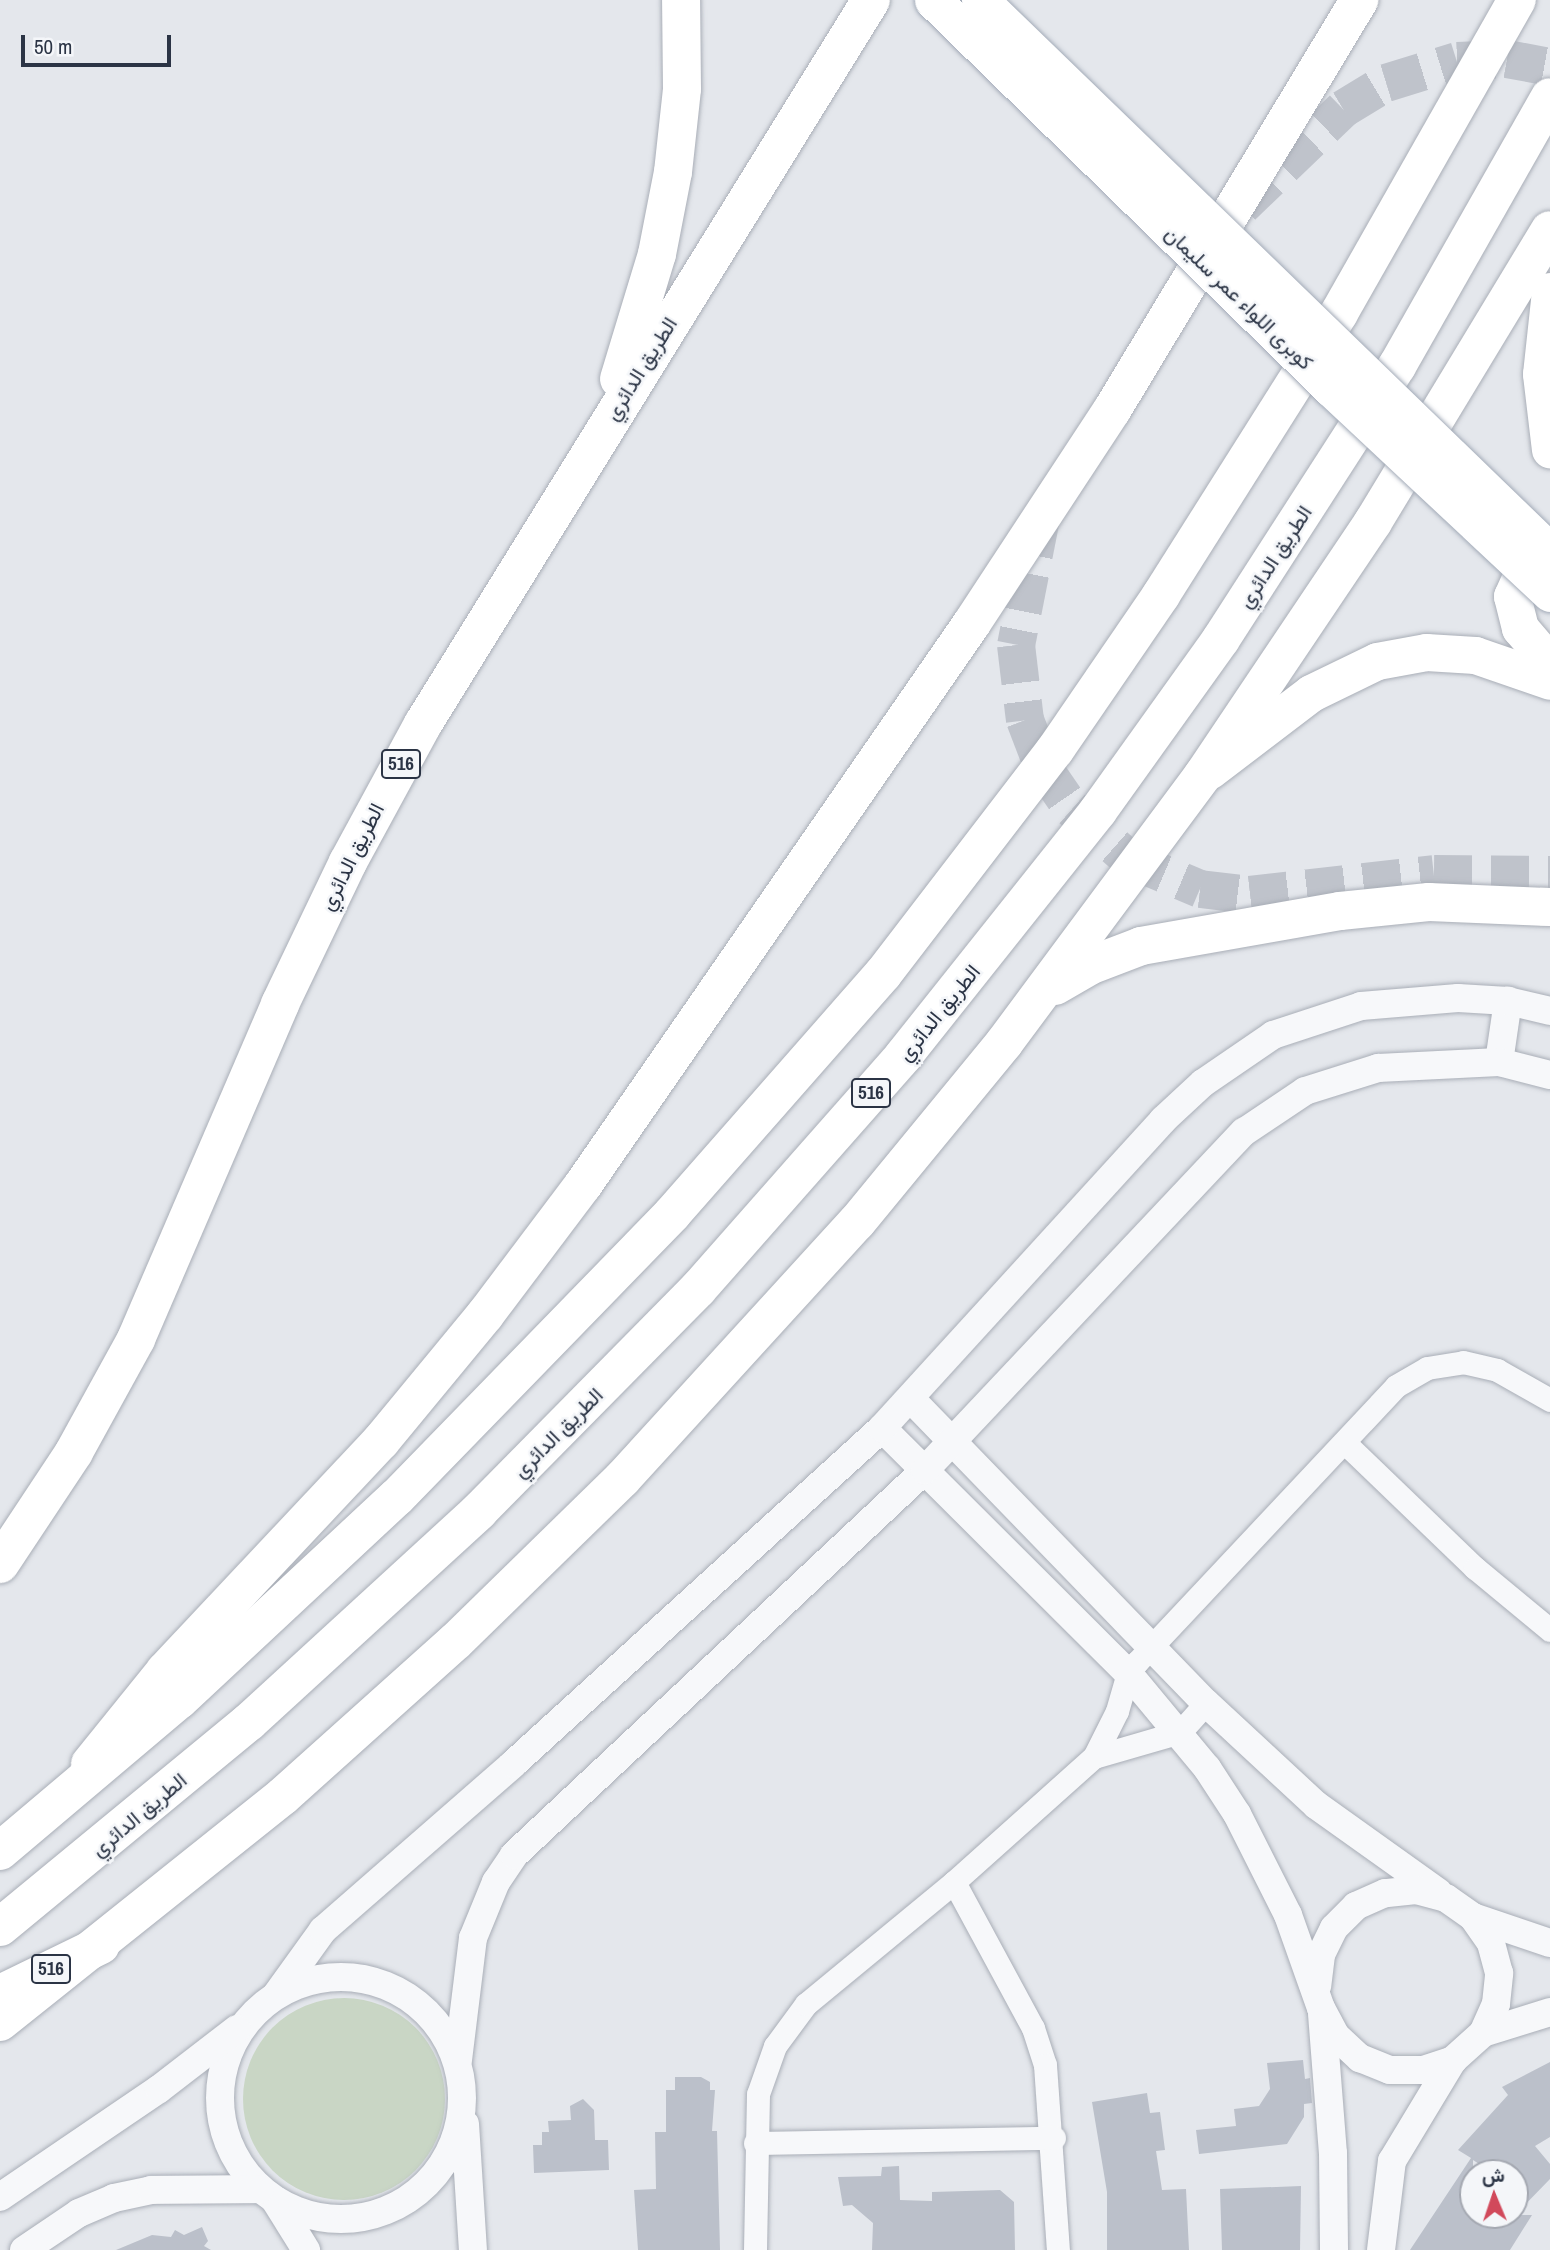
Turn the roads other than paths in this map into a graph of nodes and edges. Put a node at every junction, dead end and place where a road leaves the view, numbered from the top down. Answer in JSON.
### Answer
{"nodes":[{"id":1,"x":681,"y":0,"type":"edge"},
{"id":2,"x":871,"y":0,"type":"edge"},
{"id":3,"x":933,"y":0,"type":"edge"},
{"id":4,"x":980,"y":0,"type":"edge"},
{"id":5,"x":1359,"y":0,"type":"edge"},
{"id":6,"x":1517,"y":0,"type":"edge"},
{"id":7,"x":1550,"y":97,"type":"edge"},
{"id":8,"x":1550,"y":229,"type":"edge"},
{"id":9,"x":1550,"y":290,"type":"edge"},
{"id":10,"x":602,"y":432,"type":"junction"},
{"id":11,"x":1550,"y":449,"type":"edge"},
{"id":12,"x":1550,"y":552,"type":"edge"},
{"id":13,"x":1550,"y":593,"type":"edge"},
{"id":14,"x":1550,"y":663,"type":"edge"},
{"id":15,"x":1550,"y":681,"type":"edge"},
{"id":16,"x":1203,"y":775,"type":"junction"},
{"id":17,"x":1550,"y":907,"type":"edge"},
{"id":18,"x":1041,"y":995,"type":"junction"},
{"id":19,"x":1508,"y":1001,"type":"junction"},
{"id":20,"x":1550,"y":1011,"type":"edge"},
{"id":21,"x":1499,"y":1062,"type":"junction"},
{"id":22,"x":1550,"y":1075,"type":"edge"},
{"id":23,"x":911,"y":1398,"type":"junction"},
{"id":24,"x":1550,"y":1400,"type":"edge"},
{"id":25,"x":882,"y":1428,"type":"junction"},
{"id":26,"x":950,"y":1443,"type":"junction"},
{"id":27,"x":1345,"y":1443,"type":"junction"},
{"id":28,"x":925,"y":1470,"type":"junction"},
{"id":29,"x":0,"y":1564,"type":"edge"},
{"id":30,"x":1550,"y":1630,"type":"edge"},
{"id":31,"x":1154,"y":1646,"type":"junction"},
{"id":32,"x":1128,"y":1673,"type":"junction"},
{"id":33,"x":1206,"y":1703,"type":"junction"},
{"id":34,"x":1180,"y":1732,"type":"junction"},
{"id":35,"x":1094,"y":1757,"type":"junction"},
{"id":36,"x":70,"y":1791,"type":"junction"},
{"id":37,"x":0,"y":1851,"type":"edge"},
{"id":38,"x":954,"y":1882,"type":"junction"},
{"id":39,"x":1446,"y":1898,"type":"junction"},
{"id":40,"x":1474,"y":1917,"type":"junction"},
{"id":41,"x":0,"y":1927,"type":"edge"},
{"id":42,"x":1550,"y":1943,"type":"edge"},
{"id":43,"x":101,"y":1945,"type":"junction"},
{"id":44,"x":0,"y":1994,"type":"edge"},
{"id":45,"x":277,"y":1994,"type":"junction"},
{"id":46,"x":1319,"y":1997,"type":"junction"},
{"id":47,"x":1550,"y":2012,"type":"edge"},
{"id":48,"x":0,"y":2022,"type":"edge"},
{"id":49,"x":245,"y":2022,"type":"junction"},
{"id":50,"x":1483,"y":2033,"type":"junction"},
{"id":51,"x":457,"y":2060,"type":"junction"},
{"id":52,"x":1453,"y":2060,"type":"junction"},
{"id":53,"x":464,"y":2101,"type":"junction"},
{"id":54,"x":1054,"y":2138,"type":"junction"},
{"id":55,"x":755,"y":2143,"type":"junction"},
{"id":56,"x":267,"y":2195,"type":"junction"},
{"id":57,"x":0,"y":2197,"type":"edge"},
{"id":58,"x":24,"y":2250,"type":"edge"},
{"id":59,"x":306,"y":2250,"type":"edge"},
{"id":60,"x":472,"y":2250,"type":"edge"},
{"id":61,"x":755,"y":2250,"type":"edge"},
{"id":62,"x":1058,"y":2250,"type":"edge"},
{"id":63,"x":1334,"y":2250,"type":"edge"},
{"id":64,"x":1381,"y":2250,"type":"edge"}],
"edges":[{"from":1,"to":10,"type":"highway"},
{"from":2,"to":10,"type":"highway","name":"الطريق الدائري","number":"516"},
{"from":3,"to":13,"type":"main road","name":"كوبرى اللواء عمر سليمان","bridge":true},
{"from":4,"to":12,"type":"main road","name":"كوبرى اللواء عمر سليمان","bridge":true},
{"from":5,"to":36,"type":"highway"},
{"from":6,"to":36,"type":"highway"},
{"from":7,"to":41,"type":"highway","name":"الطريق الدائري","number":"516"},
{"from":8,"to":16,"type":"highway","number":"516"},
{"from":9,"to":11,"type":"main road"},
{"from":10,"to":29,"type":"highway","name":"الطريق الدائري","number":"516"},
{"from":12,"to":14,"type":"main road"},
{"from":15,"to":16,"type":"main road"},
{"from":16,"to":18,"type":"highway","number":"516"},
{"from":17,"to":18,"type":"highway"},
{"from":18,"to":43,"type":"highway","number":"516"},
{"from":19,"to":20,"type":"street"},
{"from":19,"to":21,"type":"street"},
{"from":19,"to":23,"type":"street"},
{"from":21,"to":22,"type":"street"},
{"from":21,"to":26,"type":"street"},
{"from":23,"to":25,"type":"street"},
{"from":23,"to":26,"type":"street"},
{"from":24,"to":27,"type":"street"},
{"from":25,"to":28,"type":"street"},
{"from":25,"to":45,"type":"street"},
{"from":26,"to":28,"type":"street"},
{"from":26,"to":31,"type":"street"},
{"from":27,"to":30,"type":"street"},
{"from":27,"to":31,"type":"street"},
{"from":28,"to":32,"type":"street"},
{"from":28,"to":51,"type":"street"},
{"from":31,"to":32,"type":"street"},
{"from":31,"to":33,"type":"street"},
{"from":32,"to":34,"type":"street"},
{"from":32,"to":35,"type":"street"},
{"from":33,"to":34,"type":"street"},
{"from":33,"to":39,"type":"street"},
{"from":34,"to":35,"type":"street"},
{"from":34,"to":46,"type":"street"},
{"from":35,"to":38,"type":"street"},
{"from":36,"to":37,"type":"highway"},
{"from":38,"to":54,"type":"street"},
{"from":38,"to":55,"type":"street"},
{"from":39,"to":40,"type":"street"},
{"from":39,"to":46,"type":"street"},
{"from":40,"to":42,"type":"street"},
{"from":40,"to":50,"type":"street"},
{"from":43,"to":44,"type":"highway","number":"516"},
{"from":43,"to":48,"type":"highway","number":"516"},
{"from":45,"to":49,"type":"street"},
{"from":45,"to":51,"type":"street"},
{"from":46,"to":52,"type":"street"},
{"from":46,"to":63,"type":"street"},
{"from":47,"to":50,"type":"street"},
{"from":49,"to":56,"type":"street"},
{"from":49,"to":57,"type":"street"},
{"from":50,"to":52,"type":"street"},
{"from":51,"to":53,"type":"street"},
{"from":52,"to":64,"type":"street"},
{"from":53,"to":56,"type":"street"},
{"from":53,"to":60,"type":"street"},
{"from":54,"to":55,"type":"street"},
{"from":54,"to":62,"type":"street"},
{"from":55,"to":61,"type":"street"},
{"from":56,"to":58,"type":"street"},
{"from":56,"to":59,"type":"street"}]}
